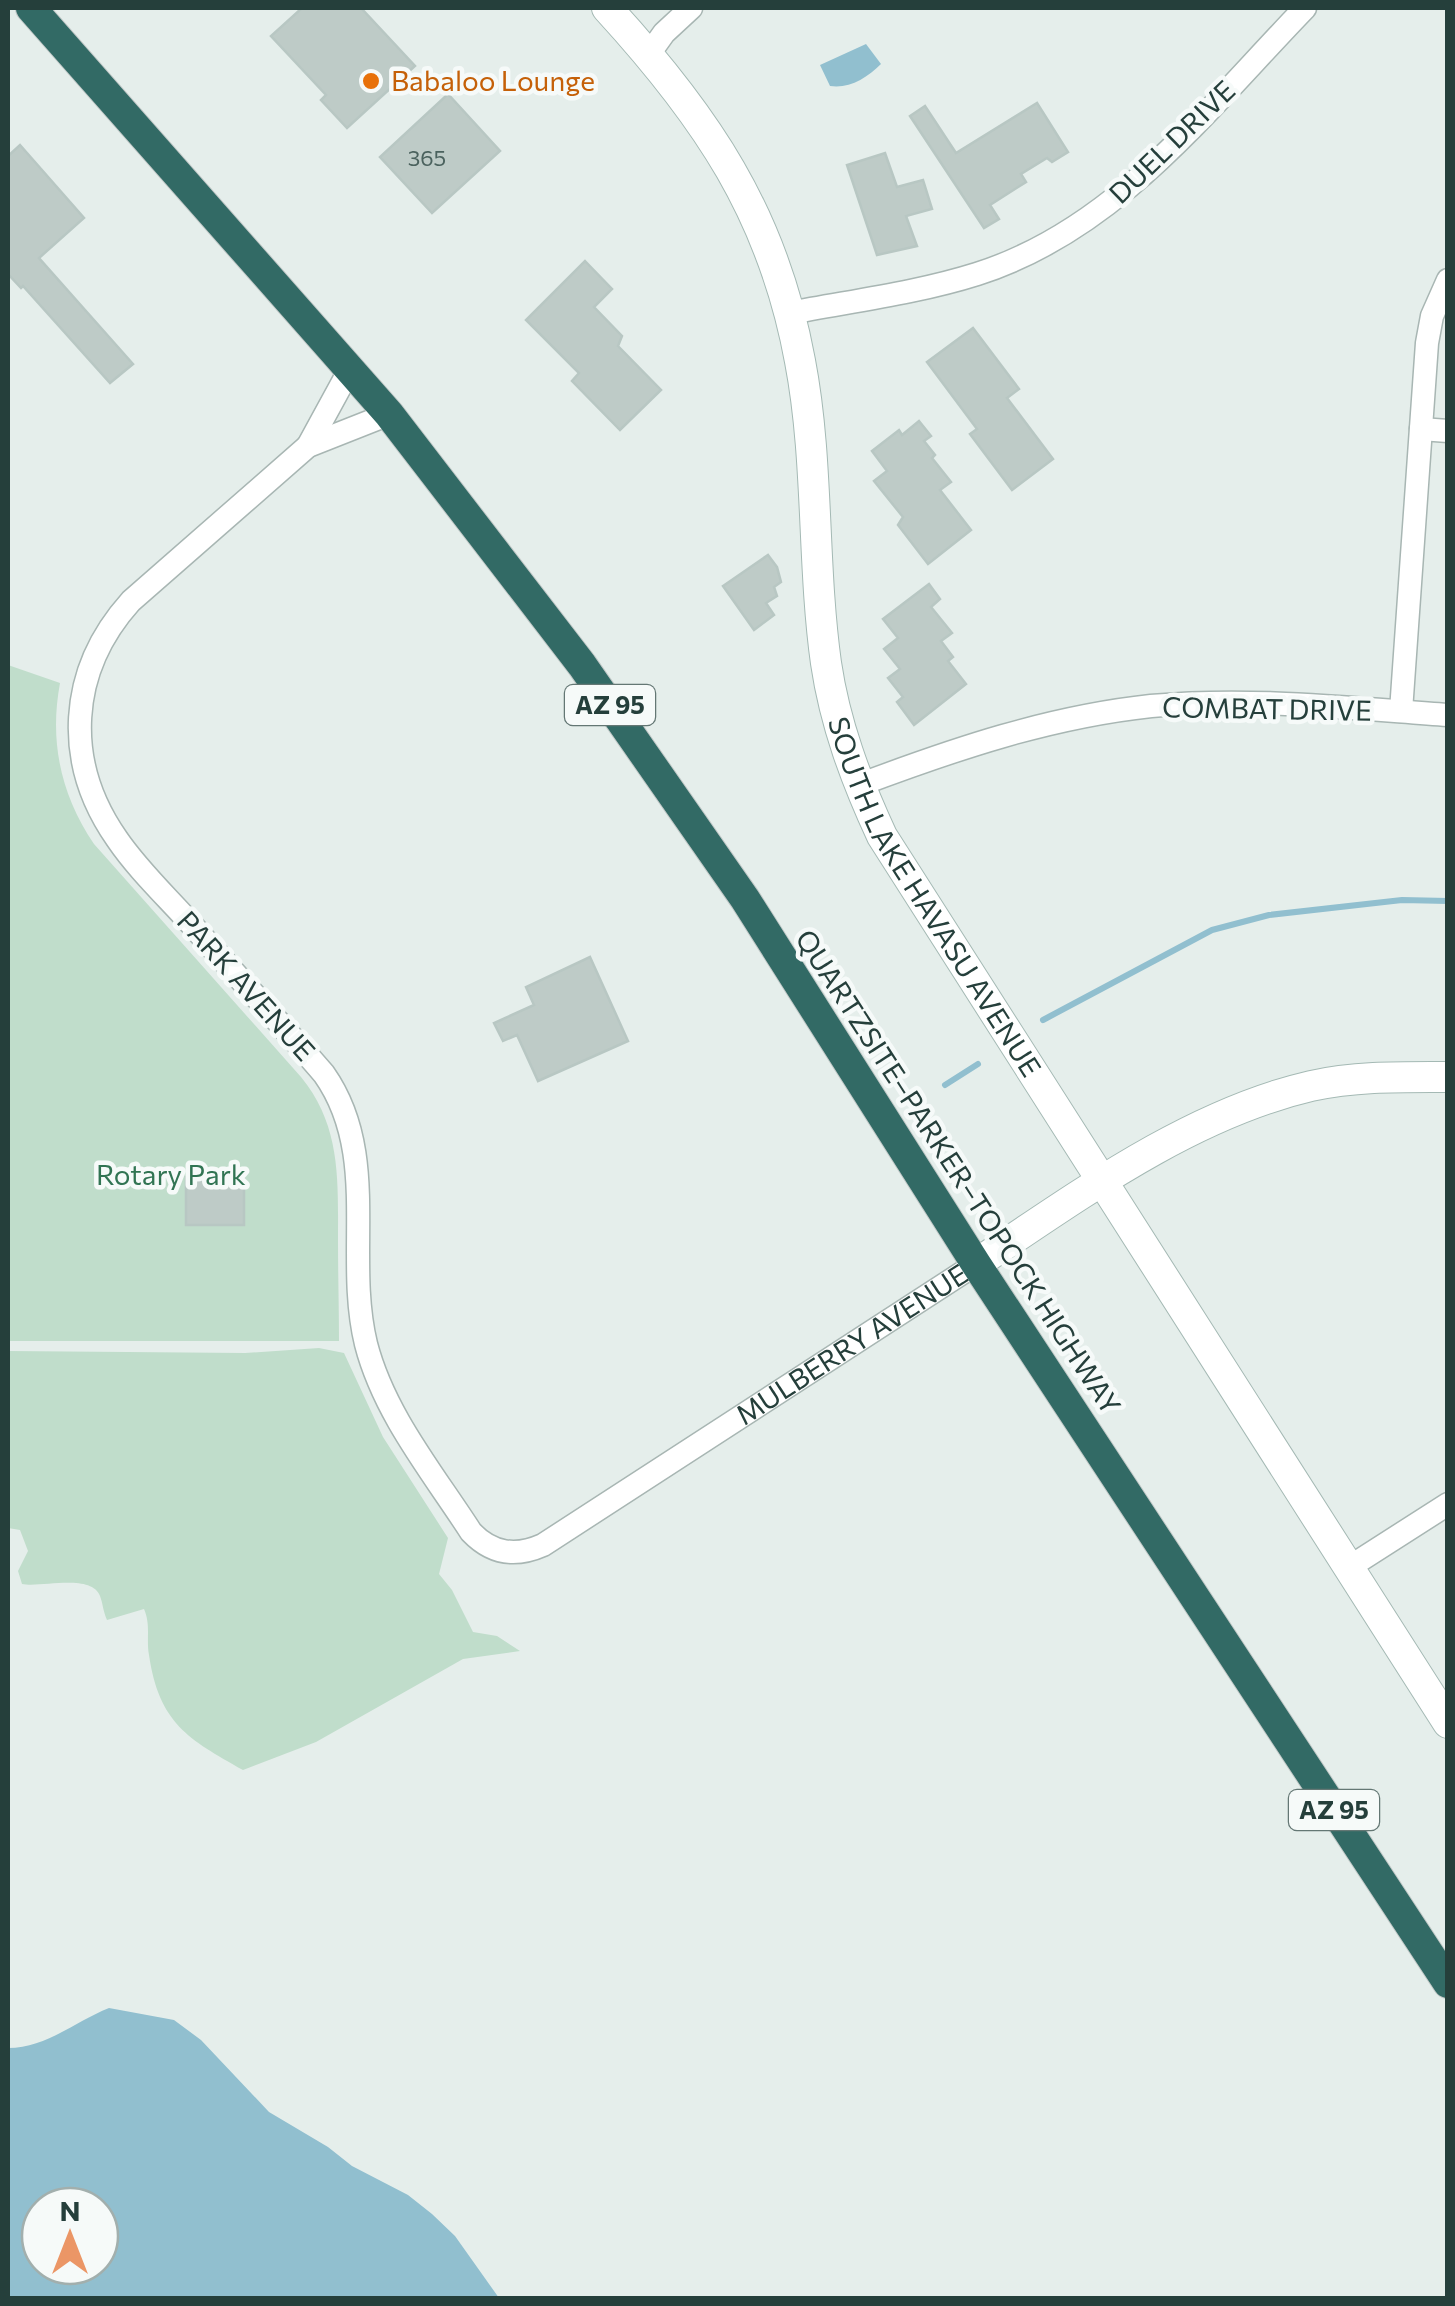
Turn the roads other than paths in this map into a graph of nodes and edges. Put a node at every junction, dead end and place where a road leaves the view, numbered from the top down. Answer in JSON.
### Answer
{"nodes":[{"id":1,"x":31,"y":8,"type":"edge"},
{"id":2,"x":607,"y":8,"type":"edge"},
{"id":3,"x":691,"y":8,"type":"edge"},
{"id":4,"x":1305,"y":8,"type":"edge"},
{"id":5,"x":649,"y":54,"type":"junction"},
{"id":6,"x":1448,"y":280,"type":"edge"},
{"id":7,"x":790,"y":313,"type":"junction"},
{"id":8,"x":350,"y":369,"type":"junction"},
{"id":9,"x":389,"y":414,"type":"junction"},
{"id":10,"x":1420,"y":429,"type":"junction"},
{"id":11,"x":1448,"y":430,"type":"edge"},
{"id":12,"x":308,"y":446,"type":"junction"},
{"id":13,"x":1400,"y":712,"type":"junction"},
{"id":14,"x":1448,"y":714,"type":"edge"},
{"id":15,"x":859,"y":785,"type":"junction"},
{"id":16,"x":1448,"y":1078,"type":"edge"},
{"id":17,"x":1100,"y":1182,"type":"junction"},
{"id":18,"x":976,"y":1264,"type":"junction"},
{"id":19,"x":1448,"y":1504,"type":"edge"},
{"id":20,"x":543,"y":1545,"type":"joint"},
{"id":21,"x":1348,"y":1568,"type":"junction"},
{"id":22,"x":1448,"y":1723,"type":"edge"},
{"id":23,"x":1448,"y":1983,"type":"edge"}],
"edges":[{"from":1,"to":8,"type":"highway","number":"AZ 95"},
{"from":2,"to":5,"type":"main road","name":"SOUTH LAKE HAVASU AVENUE"},
{"from":3,"to":5,"type":"street"},
{"from":4,"to":7,"type":"street","name":"DUEL DRIVE"},
{"from":5,"to":7,"type":"main road","name":"SOUTH LAKE HAVASU AVENUE"},
{"from":6,"to":10,"type":"street"},
{"from":7,"to":15,"type":"main road","name":"SOUTH LAKE HAVASU AVENUE"},
{"from":8,"to":9,"type":"highway","number":"AZ 95"},
{"from":8,"to":12,"type":"street","name":"PARK AVENUE"},
{"from":9,"to":12,"type":"street","name":"PARK AVENUE"},
{"from":9,"to":18,"type":"highway","name":"QUARTZSITE–PARKER–TOPOCK HIGHWAY","number":"AZ 95"},
{"from":10,"to":11,"type":"street"},
{"from":10,"to":13,"type":"street"},
{"from":12,"to":20,"type":"street","name":"PARK AVENUE"},
{"from":13,"to":14,"type":"street","name":"COMBAT DRIVE"},
{"from":13,"to":15,"type":"street","name":"COMBAT DRIVE"},
{"from":15,"to":17,"type":"main road","name":"SOUTH LAKE HAVASU AVENUE"},
{"from":16,"to":17,"type":"main road","name":"MULBERRY AVENUE"},
{"from":17,"to":18,"type":"main road","name":"MULBERRY AVENUE"},
{"from":17,"to":21,"type":"main road","name":"SOUTH LAKE HAVASU AVENUE"},
{"from":18,"to":20,"type":"street","name":"MULBERRY AVENUE"},
{"from":18,"to":23,"type":"highway","name":"QUARTZSITE–PARKER–TOPOCK HIGHWAY","number":"AZ 95"},
{"from":19,"to":21,"type":"street"},
{"from":21,"to":22,"type":"main road","name":"SOUTH LAKE HAVASU AVENUE"}]}
